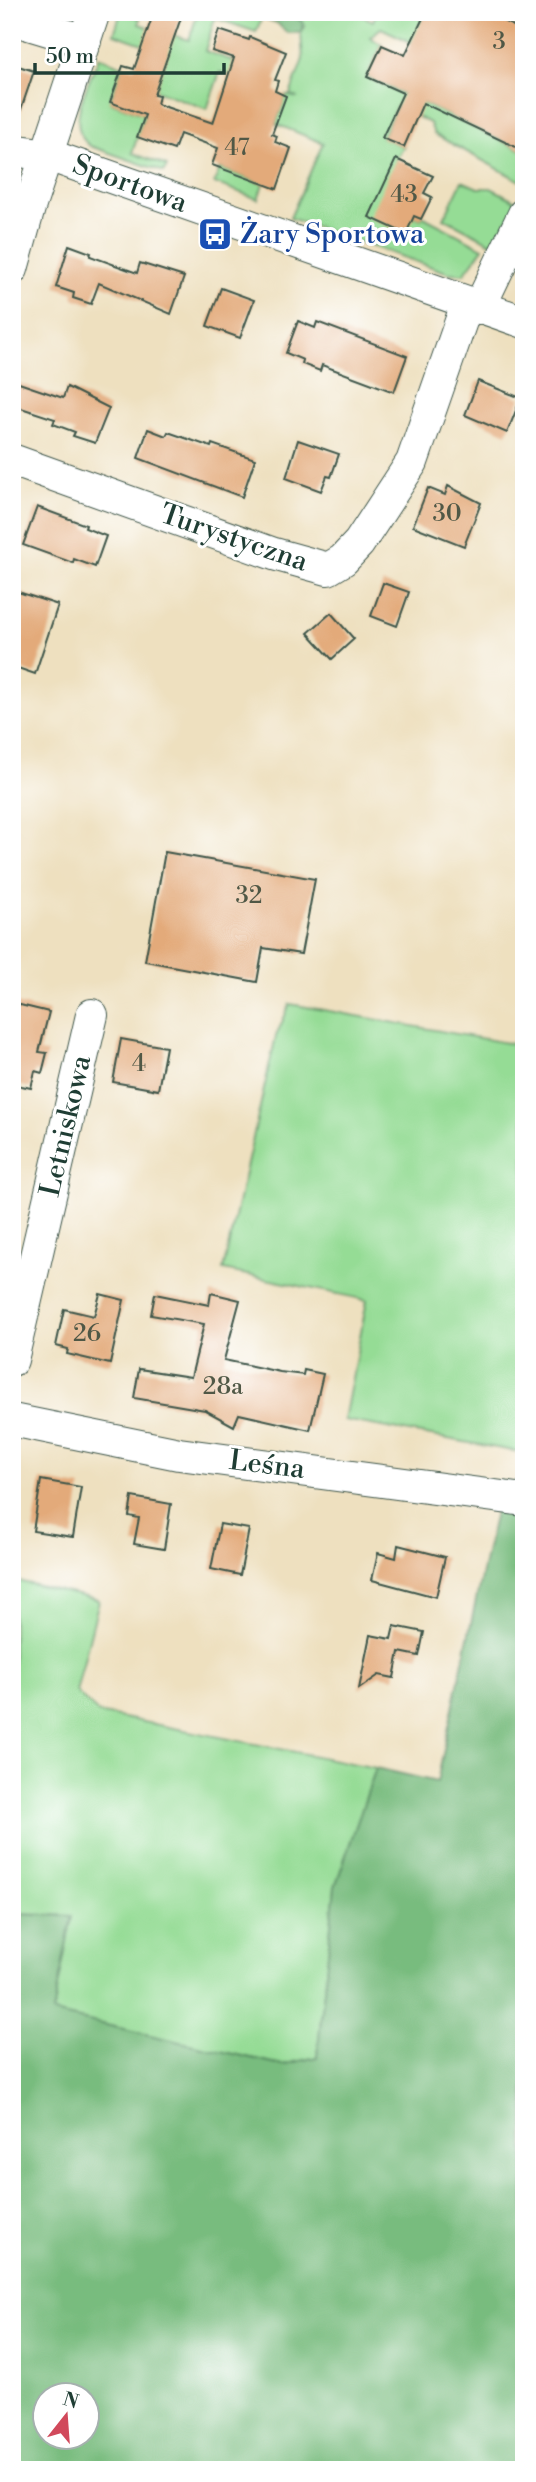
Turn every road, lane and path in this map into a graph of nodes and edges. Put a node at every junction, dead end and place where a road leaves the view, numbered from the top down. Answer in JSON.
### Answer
{"nodes":[{"id":1,"x":12,"y":19,"type":"edge"},
{"id":2,"x":90,"y":27,"type":"edge"},
{"id":3,"x":12,"y":150,"type":"edge"},
{"id":4,"x":48,"y":155,"type":"junction"},
{"id":5,"x":524,"y":214,"type":"edge"},
{"id":6,"x":12,"y":269,"type":"edge"},
{"id":7,"x":472,"y":306,"type":"junction"},
{"id":8,"x":524,"y":322,"type":"edge"},
{"id":9,"x":12,"y":460,"type":"edge"},
{"id":10,"x":92,"y":1015,"type":"dead end"},
{"id":11,"x":12,"y":1360,"type":"edge"},
{"id":12,"x":12,"y":1420,"type":"edge"},
{"id":13,"x":524,"y":1500,"type":"edge"}],
"edges":[{"from":1,"to":2,"type":"street"},
{"from":2,"to":4,"type":"street"},
{"from":3,"to":4,"type":"street","name":"Sportowa"},
{"from":4,"to":6,"type":"street"},
{"from":4,"to":7,"type":"street","name":"Sportowa"},
{"from":5,"to":7,"type":"street"},
{"from":7,"to":8,"type":"street","name":"Sportowa"},
{"from":7,"to":9,"type":"street","name":"Turystyczna"},
{"from":10,"to":11,"type":"street","name":"Letniskowa"},
{"from":12,"to":13,"type":"street","name":"Leśna"}]}
